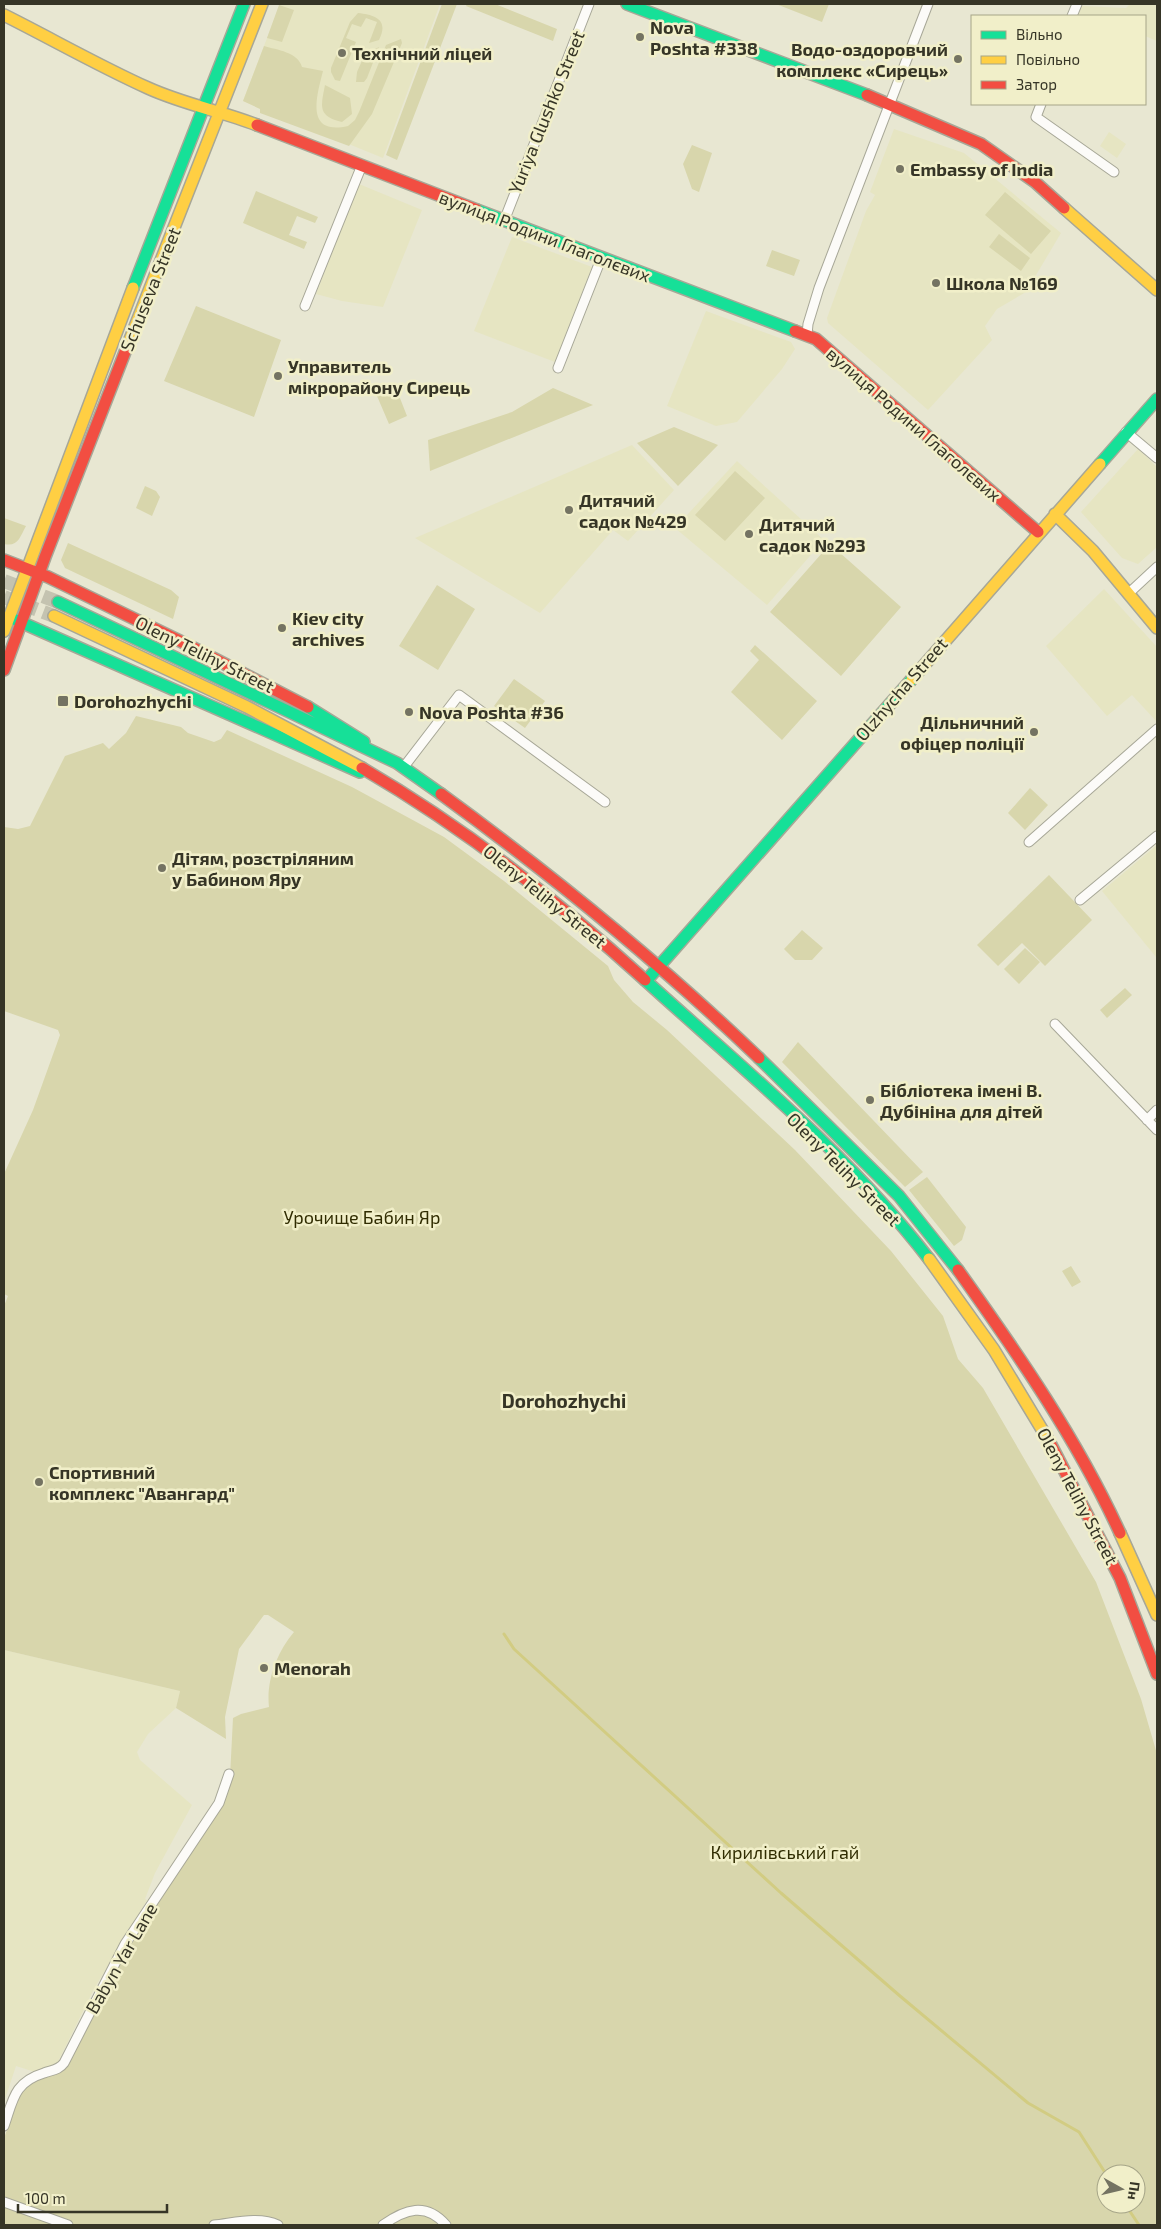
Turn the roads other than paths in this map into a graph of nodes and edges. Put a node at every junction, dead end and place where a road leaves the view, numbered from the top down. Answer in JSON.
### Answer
{"nodes":[{"id":1,"x":244,"y":4,"type":"edge"},
{"id":2,"x":262,"y":4,"type":"edge"},
{"id":3,"x":589,"y":4,"type":"edge"},
{"id":4,"x":627,"y":4,"type":"edge"},
{"id":5,"x":928,"y":4,"type":"edge"},
{"id":6,"x":4,"y":15,"type":"edge"},
{"id":7,"x":890,"y":103,"type":"junction"},
{"id":8,"x":1041,"y":105,"type":"edge"},
{"id":9,"x":203,"y":109,"type":"junction"},
{"id":10,"x":220,"y":112,"type":"junction"},
{"id":11,"x":362,"y":165,"type":"junction"},
{"id":12,"x":1114,"y":172,"type":"dead end"},
{"id":13,"x":504,"y":221,"type":"junction"},
{"id":14,"x":600,"y":259,"type":"junction"},
{"id":15,"x":1157,"y":290,"type":"edge"},
{"id":16,"x":305,"y":306,"type":"dead end"},
{"id":17,"x":807,"y":335,"type":"junction"},
{"id":18,"x":558,"y":368,"type":"dead end"},
{"id":19,"x":1157,"y":399,"type":"edge"},
{"id":20,"x":1126,"y":432,"type":"junction"},
{"id":21,"x":1157,"y":458,"type":"edge"},
{"id":22,"x":1055,"y":514,"type":"junction"},
{"id":23,"x":1038,"y":532,"type":"junction"},
{"id":24,"x":4,"y":560,"type":"edge"},
{"id":25,"x":1157,"y":567,"type":"edge"},
{"id":26,"x":26,"y":569,"type":"junction"},
{"id":27,"x":39,"y":575,"type":"junction"},
{"id":28,"x":1128,"y":593,"type":"junction"},
{"id":29,"x":58,"y":602,"type":"tunnel mouth"},
{"id":30,"x":6,"y":616,"type":"edge"},
{"id":31,"x":54,"y":616,"type":"tunnel mouth"},
{"id":32,"x":22,"y":622,"type":"junction"},
{"id":33,"x":1157,"y":628,"type":"edge"},
{"id":34,"x":4,"y":631,"type":"edge"},
{"id":35,"x":4,"y":670,"type":"edge"},
{"id":36,"x":1157,"y":729,"type":"edge"},
{"id":37,"x":400,"y":766,"type":"junction"},
{"id":38,"x":387,"y":783,"type":"junction"},
{"id":39,"x":605,"y":802,"type":"dead end"},
{"id":40,"x":1157,"y":836,"type":"edge"},
{"id":41,"x":1029,"y":842,"type":"dead end"},
{"id":42,"x":1080,"y":900,"type":"dead end"},
{"id":43,"x":659,"y":966,"type":"junction"},
{"id":44,"x":646,"y":981,"type":"junction"},
{"id":45,"x":1055,"y":1024,"type":"dead end"},
{"id":46,"x":1157,"y":1110,"type":"edge"},
{"id":47,"x":1148,"y":1120,"type":"junction"},
{"id":48,"x":1157,"y":1130,"type":"edge"},
{"id":49,"x":1157,"y":1615,"type":"edge"},
{"id":50,"x":1157,"y":1674,"type":"edge"},
{"id":51,"x":229,"y":1774,"type":"dead end"},
{"id":52,"x":4,"y":2126,"type":"edge"},
{"id":53,"x":4,"y":2202,"type":"edge"},
{"id":54,"x":68,"y":2225,"type":"edge"},
{"id":55,"x":214,"y":2225,"type":"edge"},
{"id":56,"x":278,"y":2225,"type":"edge"},
{"id":57,"x":383,"y":2225,"type":"edge"},
{"id":58,"x":446,"y":2225,"type":"edge"}],
"edges":[{"from":1,"to":9,"type":"main road","name":"Schuseva Street"},
{"from":2,"to":10,"type":"main road","name":"Schuseva Street"},
{"from":3,"to":13,"type":"street","name":"Yuriya Glushko Street"},
{"from":4,"to":7,"type":"main road"},
{"from":5,"to":7,"type":"street"},
{"from":6,"to":9,"type":"main road","name":"вулиця Родини Глаголєвих"},
{"from":7,"to":15,"type":"main road"},
{"from":7,"to":17,"type":"street"},
{"from":8,"to":12,"type":"street"},
{"from":9,"to":10,"type":"main road","name":"вулиця Родини Глаголєвих"},
{"from":9,"to":26,"type":"main road","name":"Schuseva Street"},
{"from":10,"to":11,"type":"main road","name":"вулиця Родини Глаголєвих"},
{"from":10,"to":27,"type":"main road","name":"Schuseva Street"},
{"from":11,"to":13,"type":"main road","name":"вулиця Родини Глаголєвих"},
{"from":11,"to":16,"type":"street"},
{"from":13,"to":14,"type":"main road","name":"вулиця Родини Глаголєвих"},
{"from":14,"to":17,"type":"main road","name":"вулиця Родини Глаголєвих"},
{"from":14,"to":18,"type":"street"},
{"from":17,"to":23,"type":"main road","name":"вулиця Родини Глаголєвих"},
{"from":19,"to":20,"type":"main road","name":"Olzhycha Street"},
{"from":20,"to":21,"type":"street"},
{"from":20,"to":22,"type":"main road","name":"Olzhycha Street"},
{"from":22,"to":23,"type":"main road","name":"Olzhycha Street"},
{"from":22,"to":28,"type":"main road"},
{"from":23,"to":43,"type":"main road","name":"Olzhycha Street"},
{"from":24,"to":26,"type":"main road","name":"Oleny Telihy Street"},
{"from":25,"to":28,"type":"street"},
{"from":26,"to":27,"type":"main road","name":"Oleny Telihy Street"},
{"from":26,"to":30,"type":"main road","name":"Schuseva Street"},
{"from":27,"to":32,"type":"main road","name":"Schuseva Street"},
{"from":27,"to":37,"type":"main road","name":"Oleny Telihy Street"},
{"from":28,"to":33,"type":"main road"},
{"from":29,"to":37,"type":"main road","name":"Oleny Telihy Street"},
{"from":30,"to":32,"type":"main road","name":"Oleny Telihy Street"},
{"from":30,"to":34,"type":"main road","name":"Schuseva Street"},
{"from":31,"to":38,"type":"main road","name":"Oleny Telihy Street"},
{"from":32,"to":35,"type":"main road","name":"Schuseva Street"},
{"from":32,"to":38,"type":"main road","name":"Oleny Telihy Street"},
{"from":36,"to":41,"type":"street"},
{"from":37,"to":39,"type":"street"},
{"from":37,"to":43,"type":"main road","name":"Oleny Telihy Street"},
{"from":38,"to":44,"type":"main road","name":"Oleny Telihy Street"},
{"from":40,"to":42,"type":"street"},
{"from":43,"to":44,"type":"main road","name":"Olzhycha Street"},
{"from":43,"to":49,"type":"main road","name":"Oleny Telihy Street"},
{"from":44,"to":50,"type":"main road","name":"Oleny Telihy Street"},
{"from":45,"to":47,"type":"street"},
{"from":46,"to":47,"type":"street"},
{"from":47,"to":48,"type":"street"},
{"from":51,"to":52,"type":"street","name":"Babyn Yar Lane"},
{"from":53,"to":54,"type":"street"},
{"from":55,"to":56,"type":"street"},
{"from":57,"to":58,"type":"street"}]}
